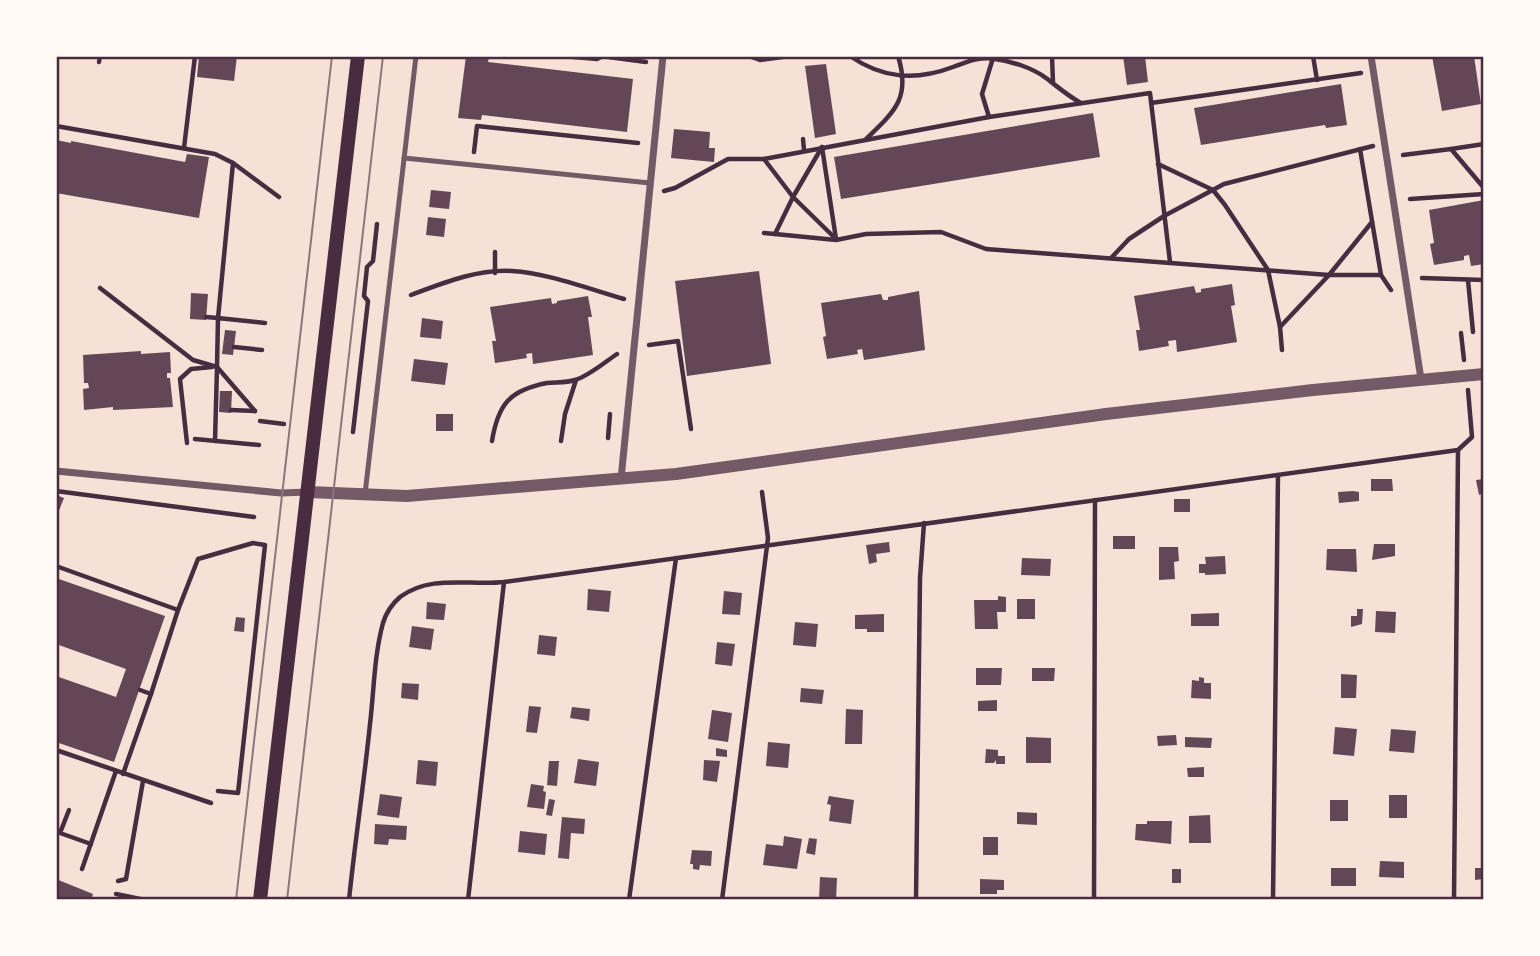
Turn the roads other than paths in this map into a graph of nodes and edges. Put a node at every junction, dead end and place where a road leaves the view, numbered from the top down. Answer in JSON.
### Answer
{"nodes":[{"id":1,"x":358,"y":56,"type":"edge"},
{"id":2,"x":416,"y":56,"type":"edge"},
{"id":3,"x":663,"y":56,"type":"edge"},
{"id":4,"x":1371,"y":56,"type":"edge"},
{"id":5,"x":404,"y":158,"type":"junction"},
{"id":6,"x":650,"y":183,"type":"junction"},
{"id":7,"x":1484,"y":374,"type":"edge"},
{"id":8,"x":1420,"y":379,"type":"junction"},
{"id":9,"x":56,"y":471,"type":"edge"},
{"id":10,"x":621,"y":479,"type":"junction"},
{"id":11,"x":308,"y":492,"type":"junction"},
{"id":12,"x":365,"y":494,"type":"junction"},
{"id":13,"x":260,"y":900,"type":"edge"}],
"edges":[{"from":1,"to":11,"type":"main road"},
{"from":2,"to":5,"type":"lane"},
{"from":3,"to":6,"type":"street"},
{"from":4,"to":8,"type":"street"},
{"from":5,"to":6,"type":"lane"},
{"from":5,"to":12,"type":"lane"},
{"from":6,"to":10,"type":"street"},
{"from":7,"to":8,"type":"street"},
{"from":8,"to":10,"type":"street"},
{"from":9,"to":11,"type":"street"},
{"from":10,"to":12,"type":"street"},
{"from":11,"to":12,"type":"street"},
{"from":11,"to":13,"type":"main road"}]}
